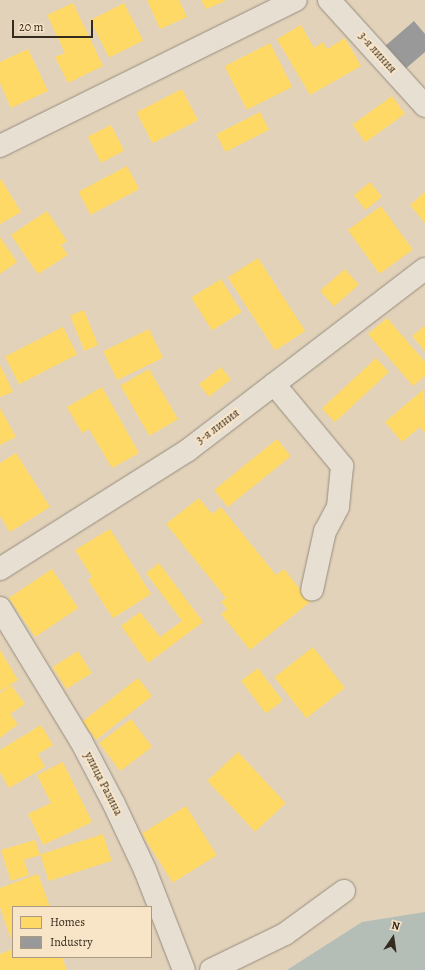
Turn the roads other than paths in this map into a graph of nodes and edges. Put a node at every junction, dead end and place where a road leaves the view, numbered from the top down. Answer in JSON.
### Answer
{"nodes":[{"id":1,"x":296,"y":0,"type":"edge"},
{"id":2,"x":329,"y":0,"type":"edge"},
{"id":3,"x":425,"y":106,"type":"edge"},
{"id":4,"x":0,"y":146,"type":"edge"},
{"id":5,"x":425,"y":269,"type":"edge"},
{"id":6,"x":274,"y":384,"type":"junction"},
{"id":7,"x":0,"y":570,"type":"edge"},
{"id":8,"x":312,"y":590,"type":"dead end"},
{"id":9,"x":0,"y":608,"type":"edge"},
{"id":10,"x":344,"y":891,"type":"dead end"},
{"id":11,"x":184,"y":970,"type":"edge"},
{"id":12,"x":211,"y":970,"type":"edge"}],
"edges":[{"from":1,"to":4,"type":"street"},
{"from":2,"to":3,"type":"street","name":"3-я линия"},
{"from":5,"to":6,"type":"street","name":"3-я линия"},
{"from":6,"to":7,"type":"street","name":"3-я линия"},
{"from":6,"to":8,"type":"street"},
{"from":9,"to":11,"type":"street","name":"улица Разина"},
{"from":10,"to":12,"type":"street"}]}
